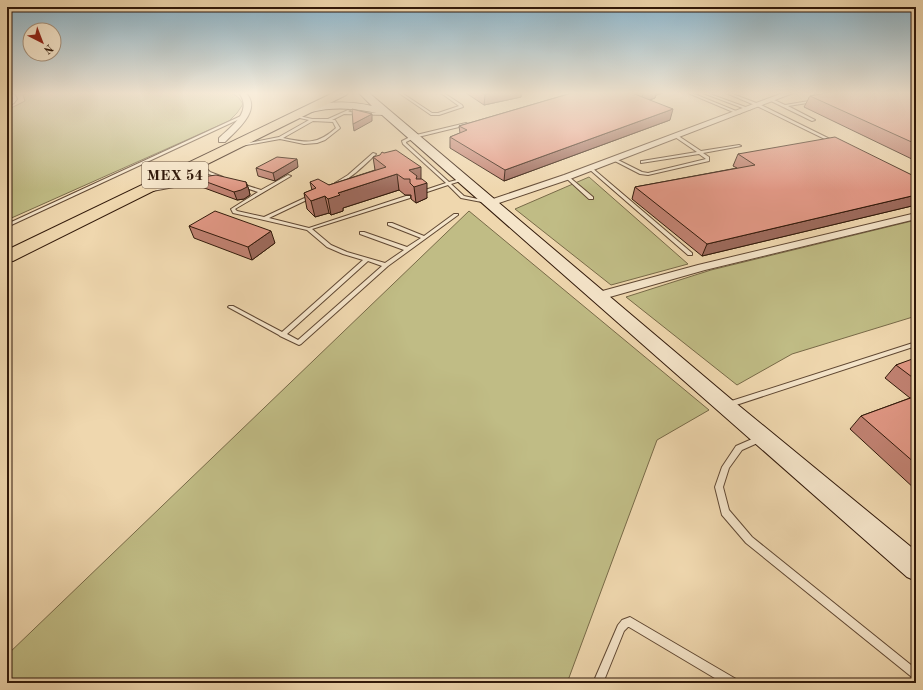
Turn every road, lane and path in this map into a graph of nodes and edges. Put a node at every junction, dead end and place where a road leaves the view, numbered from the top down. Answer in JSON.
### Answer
{"nodes":[{"id":1,"x":224,"y":125,"type":"edge"},
{"id":2,"x":238,"y":125,"type":"edge"},
{"id":3,"x":260,"y":125,"type":"edge"},
{"id":4,"x":272,"y":125,"type":"edge"},
{"id":5,"x":297,"y":125,"type":"edge"},
{"id":6,"x":336,"y":125,"type":"edge"},
{"id":7,"x":399,"y":125,"type":"edge"},
{"id":8,"x":460,"y":125,"type":"edge"},
{"id":9,"x":706,"y":125,"type":"edge"},
{"id":10,"x":799,"y":125,"type":"edge"},
{"id":11,"x":676,"y":136,"type":"junction"},
{"id":12,"x":413,"y":137,"type":"junction"},
{"id":13,"x":280,"y":138,"type":"junction"},
{"id":14,"x":227,"y":143,"type":"junction"},
{"id":15,"x":840,"y":145,"type":"edge"},
{"id":16,"x":739,"y":146,"type":"dead end"},
{"id":17,"x":699,"y":151,"type":"junction"},
{"id":18,"x":374,"y":154,"type":"dead end"},
{"id":19,"x":613,"y":159,"type":"junction"},
{"id":20,"x":642,"y":162,"type":"dead end"},
{"id":21,"x":203,"y":167,"type":"junction"},
{"id":22,"x":590,"y":168,"type":"junction"},
{"id":23,"x":289,"y":176,"type":"dead end"},
{"id":24,"x":567,"y":177,"type":"junction"},
{"id":25,"x":227,"y":180,"type":"edge"},
{"id":26,"x":234,"y":182,"type":"edge"},
{"id":27,"x":455,"y":182,"type":"junction"},
{"id":28,"x":333,"y":186,"type":"edge"},
{"id":29,"x":261,"y":192,"type":"junction"},
{"id":30,"x":420,"y":193,"type":"edge"},
{"id":31,"x":315,"y":195,"type":"edge"},
{"id":32,"x":408,"y":197,"type":"dead end"},
{"id":33,"x":591,"y":198,"type":"dead end"},
{"id":34,"x":490,"y":203,"type":"junction"},
{"id":35,"x":456,"y":215,"type":"dead end"},
{"id":36,"x":916,"y":216,"type":"edge"},
{"id":37,"x":263,"y":219,"type":"junction"},
{"id":38,"x":390,"y":224,"type":"dead end"},
{"id":39,"x":7,"y":226,"type":"edge"},
{"id":40,"x":309,"y":229,"type":"junction"},
{"id":41,"x":362,"y":233,"type":"dead end"},
{"id":42,"x":423,"y":237,"type":"junction"},
{"id":43,"x":7,"y":242,"type":"edge"},
{"id":44,"x":407,"y":249,"type":"junction"},
{"id":45,"x":690,"y":254,"type":"dead end"},
{"id":46,"x":7,"y":257,"type":"edge"},
{"id":47,"x":366,"y":259,"type":"junction"},
{"id":48,"x":386,"y":264,"type":"junction"},
{"id":49,"x":599,"y":296,"type":"junction"},
{"id":50,"x":231,"y":307,"type":"dead end"},
{"id":51,"x":282,"y":335,"type":"junction"},
{"id":52,"x":916,"y":344,"type":"edge"},
{"id":53,"x":726,"y":406,"type":"junction"},
{"id":54,"x":763,"y":437,"type":"junction"},
{"id":55,"x":916,"y":568,"type":"edge"},
{"id":56,"x":916,"y":676,"type":"edge"},
{"id":57,"x":598,"y":683,"type":"edge"},
{"id":58,"x":732,"y":683,"type":"edge"}],
"edges":[{"from":1,"to":39,"type":"lane"},
{"from":2,"to":14,"type":"street"},
{"from":3,"to":14,"type":"highway","number":"MEX 54"},
{"from":4,"to":14,"type":"highway","number":"MEX 54"},
{"from":5,"to":13,"type":"lane"},
{"from":6,"to":13,"type":"lane"},
{"from":7,"to":12,"type":"main road"},
{"from":8,"to":12,"type":"lane"},
{"from":9,"to":11,"type":"street"},
{"from":10,"to":15,"type":"lane"},
{"from":11,"to":17,"type":"lane"},
{"from":11,"to":19,"type":"street"},
{"from":12,"to":27,"type":"main road"},
{"from":13,"to":14,"type":"lane"},
{"from":14,"to":21,"type":"highway","number":"MEX 54"},
{"from":14,"to":43,"type":"highway","number":"MEX 54"},
{"from":16,"to":17,"type":"lane"},
{"from":17,"to":19,"type":"lane"},
{"from":17,"to":20,"type":"lane"},
{"from":18,"to":28,"type":"lane"},
{"from":19,"to":22,"type":"street"},
{"from":21,"to":25,"type":"lane"},
{"from":21,"to":46,"type":"highway","number":"MEX 54"},
{"from":22,"to":24,"type":"street"},
{"from":22,"to":45,"type":"lane"},
{"from":23,"to":29,"type":"lane"},
{"from":24,"to":33,"type":"lane"},
{"from":24,"to":34,"type":"street"},
{"from":26,"to":29,"type":"lane"},
{"from":27,"to":30,"type":"lane"},
{"from":27,"to":34,"type":"main road"},
{"from":29,"to":37,"type":"lane"},
{"from":31,"to":37,"type":"lane"},
{"from":32,"to":40,"type":"lane"},
{"from":34,"to":49,"type":"main road"},
{"from":35,"to":42,"type":"lane"},
{"from":36,"to":49,"type":"street"},
{"from":37,"to":40,"type":"lane"},
{"from":38,"to":42,"type":"lane"},
{"from":40,"to":47,"type":"lane"},
{"from":41,"to":44,"type":"lane"},
{"from":42,"to":44,"type":"lane"},
{"from":44,"to":48,"type":"lane"},
{"from":47,"to":48,"type":"lane"},
{"from":47,"to":51,"type":"lane"},
{"from":48,"to":51,"type":"lane"},
{"from":49,"to":53,"type":"main road"},
{"from":50,"to":51,"type":"lane"},
{"from":52,"to":53,"type":"lane"},
{"from":53,"to":54,"type":"main road"},
{"from":54,"to":55,"type":"main road"},
{"from":54,"to":56,"type":"lane"},
{"from":57,"to":58,"type":"lane"}]}
